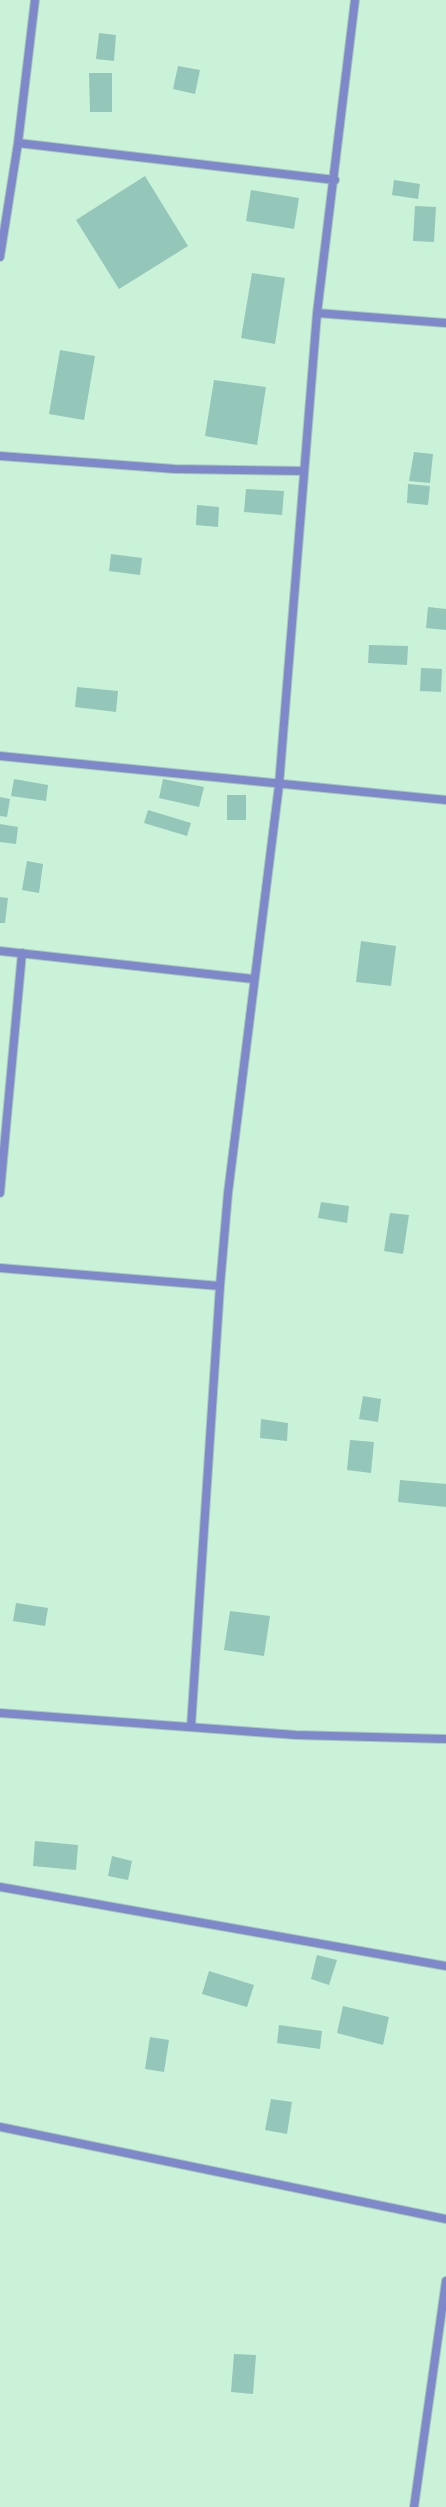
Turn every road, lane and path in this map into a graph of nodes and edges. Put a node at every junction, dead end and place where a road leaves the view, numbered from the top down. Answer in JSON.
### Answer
{"nodes":[{"id":1,"x":35,"y":0,"type":"edge"},
{"id":2,"x":354,"y":0,"type":"edge"},
{"id":3,"x":18,"y":143,"type":"junction"},
{"id":4,"x":335,"y":180,"type":"junction"},
{"id":5,"x":0,"y":257,"type":"edge"},
{"id":6,"x":318,"y":312,"type":"junction"},
{"id":7,"x":446,"y":323,"type":"edge"},
{"id":8,"x":0,"y":456,"type":"edge"},
{"id":9,"x":303,"y":471,"type":"junction"},
{"id":10,"x":0,"y":756,"type":"edge"},
{"id":11,"x":279,"y":785,"type":"junction"},
{"id":12,"x":446,"y":800,"type":"edge"},
{"id":13,"x":0,"y":951,"type":"edge"},
{"id":14,"x":22,"y":953,"type":"junction"},
{"id":15,"x":253,"y":979,"type":"junction"},
{"id":16,"x":0,"y":1193,"type":"edge"},
{"id":17,"x":0,"y":1268,"type":"edge"},
{"id":18,"x":220,"y":1286,"type":"junction"},
{"id":19,"x":0,"y":1713,"type":"edge"},
{"id":20,"x":191,"y":1727,"type":"junction"},
{"id":21,"x":446,"y":1739,"type":"edge"},
{"id":22,"x":0,"y":1887,"type":"edge"},
{"id":23,"x":446,"y":1966,"type":"edge"},
{"id":24,"x":0,"y":2127,"type":"edge"},
{"id":25,"x":446,"y":2218,"type":"edge"},
{"id":26,"x":446,"y":2282,"type":"edge"},
{"id":27,"x":414,"y":2507,"type":"edge"}],
"edges":[{"from":1,"to":3,"type":"street"},
{"from":2,"to":4,"type":"street"},
{"from":3,"to":4,"type":"street"},
{"from":3,"to":5,"type":"street"},
{"from":4,"to":6,"type":"street"},
{"from":6,"to":7,"type":"street"},
{"from":6,"to":9,"type":"street"},
{"from":8,"to":9,"type":"street"},
{"from":9,"to":11,"type":"street"},
{"from":10,"to":11,"type":"street"},
{"from":11,"to":12,"type":"street"},
{"from":11,"to":15,"type":"street"},
{"from":13,"to":14,"type":"street"},
{"from":14,"to":15,"type":"street"},
{"from":14,"to":16,"type":"street"},
{"from":15,"to":18,"type":"street"},
{"from":17,"to":18,"type":"street"},
{"from":18,"to":20,"type":"street"},
{"from":19,"to":20,"type":"street"},
{"from":20,"to":21,"type":"street"},
{"from":22,"to":23,"type":"street"},
{"from":24,"to":25,"type":"street"},
{"from":26,"to":27,"type":"street"}]}
